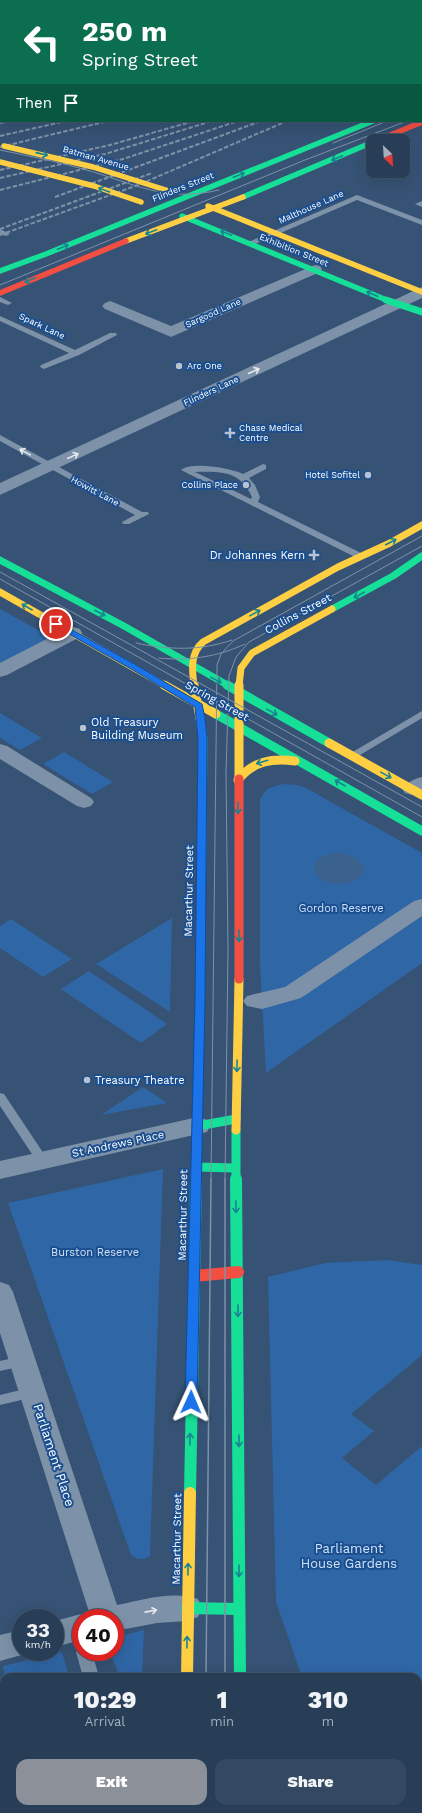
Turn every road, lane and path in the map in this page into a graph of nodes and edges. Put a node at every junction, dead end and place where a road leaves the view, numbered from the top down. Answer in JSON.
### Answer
{"nodes":[{"id":1,"x":371,"y":122,"type":"edge"},
{"id":2,"x":422,"y":122,"type":"edge"},
{"id":3,"x":393,"y":134,"type":"edge"},
{"id":4,"x":0,"y":145,"type":"edge"},
{"id":5,"x":366,"y":145,"type":"edge"},
{"id":6,"x":0,"y":162,"type":"edge"},
{"id":7,"x":184,"y":197,"type":"junction"},
{"id":8,"x":157,"y":208,"type":"junction"},
{"id":9,"x":214,"y":209,"type":"junction"},
{"id":10,"x":187,"y":218,"type":"junction"},
{"id":11,"x":422,"y":223,"type":"edge"},
{"id":12,"x":274,"y":233,"type":"junction"},
{"id":13,"x":250,"y":243,"type":"junction"},
{"id":14,"x":338,"y":259,"type":"junction"},
{"id":15,"x":315,"y":269,"type":"junction"},
{"id":16,"x":0,"y":271,"type":"edge"},
{"id":17,"x":422,"y":292,"type":"edge"},
{"id":18,"x":0,"y":293,"type":"edge"},
{"id":19,"x":0,"y":299,"type":"edge"},
{"id":20,"x":8,"y":303,"type":"dead end"},
{"id":21,"x":397,"y":304,"type":"junction"},
{"id":22,"x":110,"y":306,"type":"dead end"},
{"id":23,"x":422,"y":312,"type":"edge"},
{"id":24,"x":0,"y":318,"type":"edge"},
{"id":25,"x":113,"y":335,"type":"dead end"},
{"id":26,"x":76,"y":353,"type":"junction"},
{"id":27,"x":44,"y":367,"type":"dead end"},
{"id":28,"x":0,"y":438,"type":"edge"},
{"id":29,"x":50,"y":466,"type":"junction"},
{"id":30,"x":262,"y":466,"type":"dead end"},
{"id":31,"x":242,"y":478,"type":"junction"},
{"id":32,"x":0,"y":490,"type":"edge"},
{"id":33,"x":254,"y":503,"type":"junction"},
{"id":34,"x":126,"y":522,"type":"dead end"},
{"id":35,"x":422,"y":525,"type":"edge"},
{"id":36,"x":360,"y":556,"type":"junction"},
{"id":37,"x":422,"y":556,"type":"edge"},
{"id":38,"x":0,"y":560,"type":"edge"},
{"id":39,"x":0,"y":592,"type":"edge"},
{"id":40,"x":221,"y":631,"type":"junction"},
{"id":41,"x":73,"y":633,"type":"junction"},
{"id":42,"x":159,"y":647,"type":"junction"},
{"id":43,"x":193,"y":668,"type":"junction"},
{"id":44,"x":0,"y":671,"type":"edge"},
{"id":45,"x":238,"y":693,"type":"junction"},
{"id":46,"x":199,"y":706,"type":"junction"},
{"id":47,"x":422,"y":714,"type":"edge"},
{"id":48,"x":238,"y":727,"type":"junction"},
{"id":49,"x":0,"y":750,"type":"edge"},
{"id":50,"x":351,"y":756,"type":"junction"},
{"id":51,"x":313,"y":768,"type":"junction"},
{"id":52,"x":238,"y":780,"type":"junction"},
{"id":53,"x":419,"y":789,"type":"edge"},
{"id":54,"x":84,"y":802,"type":"dead end"},
{"id":55,"x":422,"y":831,"type":"edge"},
{"id":56,"x":422,"y":906,"type":"edge"},
{"id":57,"x":255,"y":1001,"type":"dead end"},
{"id":58,"x":0,"y":1097,"type":"edge"},
{"id":59,"x":236,"y":1118,"type":"junction"},
{"id":60,"x":198,"y":1126,"type":"junction"},
{"id":61,"x":42,"y":1160,"type":"junction"},
{"id":62,"x":196,"y":1167,"type":"junction"},
{"id":63,"x":235,"y":1168,"type":"junction"},
{"id":64,"x":0,"y":1170,"type":"edge"},
{"id":65,"x":238,"y":1272,"type":"junction"},
{"id":66,"x":194,"y":1276,"type":"junction"},
{"id":67,"x":0,"y":1292,"type":"edge"},
{"id":68,"x":11,"y":1363,"type":"edge"},
{"id":69,"x":34,"y":1392,"type":"junction"},
{"id":70,"x":0,"y":1400,"type":"edge"},
{"id":71,"x":187,"y":1608,"type":"junction"},
{"id":72,"x":103,"y":1609,"type":"edge"},
{"id":73,"x":239,"y":1609,"type":"junction"},
{"id":74,"x":124,"y":1616,"type":"edge"},
{"id":75,"x":12,"y":1645,"type":"edge"},
{"id":76,"x":0,"y":1648,"type":"edge"},
{"id":77,"x":85,"y":1661,"type":"edge"},
{"id":78,"x":89,"y":1673,"type":"edge"},
{"id":79,"x":187,"y":1673,"type":"edge"},
{"id":80,"x":240,"y":1673,"type":"edge"}],
"edges":[{"from":7,"to":1,"type":"street","name":"Flinders Street","one_way":true},
{"from":2,"to":3,"type":"street"},
{"from":4,"to":7,"type":"street","name":"Batman Avenue","one_way":true,"bridge":true},
{"from":5,"to":9,"type":"street","one_way":true},
{"from":8,"to":6,"type":"street","one_way":true,"bridge":true},
{"from":7,"to":8,"type":"street","name":"Flinders Street"},
{"from":7,"to":9,"type":"street","name":"Exhibition Street"},
{"from":8,"to":10,"type":"street","name":"Exhibition Street"},
{"from":16,"to":8,"type":"street","name":"Flinders Street","one_way":true},
{"from":9,"to":10,"type":"street"},
{"from":9,"to":12,"type":"street","name":"Exhibition Street"},
{"from":13,"to":10,"type":"street","name":"Exhibition Street","one_way":true},
{"from":10,"to":18,"type":"street","one_way":true},
{"from":11,"to":12,"type":"lane","name":"Malthouse Lane"},
{"from":12,"to":13,"type":"lane","name":"Malthouse Lane"},
{"from":12,"to":14,"type":"street","name":"Exhibition Street"},
{"from":13,"to":15,"type":"street","name":"Exhibition Street"},
{"from":14,"to":15,"type":"street"},
{"from":14,"to":17,"type":"street","name":"Exhibition Street"},
{"from":21,"to":15,"type":"street","name":"Exhibition Street","one_way":true},
{"from":15,"to":22,"type":"street","name":"Sargood Lane"},
{"from":17,"to":21,"type":"street","name":"Flinders Lane"},
{"from":19,"to":20,"type":"lane"},
{"from":21,"to":23,"type":"street","name":"Exhibition Street"},
{"from":29,"to":21,"type":"street","name":"Flinders Lane","one_way":true},
{"from":24,"to":26,"type":"lane","name":"Spark Lane"},
{"from":25,"to":26,"type":"lane","name":"Spark Lane"},
{"from":26,"to":27,"type":"lane","name":"Spark Lane"},
{"from":29,"to":28,"type":"lane","name":"Howitt Lane","one_way":true},
{"from":29,"to":32,"type":"street","name":"Flinders Lane"},
{"from":29,"to":34,"type":"lane","name":"Howitt Lane"},
{"from":30,"to":31,"type":"lane"},
{"from":31,"to":33,"type":"lane"},
{"from":31,"to":33,"type":"lane"},
{"from":33,"to":36,"type":"lane"},
{"from":36,"to":35,"type":"street","name":"Collins Street","one_way":true},
{"from":40,"to":36,"type":"street","name":"Collins Street","one_way":true},
{"from":37,"to":45,"type":"street","name":"Collins Street","one_way":true},
{"from":38,"to":42,"type":"street","name":"Spring Street","one_way":true},
{"from":41,"to":39,"type":"street","name":"Spring Street","one_way":true},
{"from":40,"to":42,"type":"street","name":"Collins Street"},
{"from":40,"to":43,"type":"street","name":"Collins Street"},
{"from":41,"to":44,"type":"street"},
{"from":41,"to":46,"type":"street","name":"Spring Street"},
{"from":42,"to":43,"type":"street","name":"Spring Street"},
{"from":43,"to":45,"type":"street","name":"Spring Street","one_way":true},
{"from":43,"to":46,"type":"street","name":"Collins Street"},
{"from":45,"to":48,"type":"street","name":"Collins Street"},
{"from":45,"to":50,"type":"street","name":"Spring Street","one_way":true},
{"from":46,"to":48,"type":"street","name":"Spring Street"},
{"from":46,"to":60,"type":"street","name":"Macarthur Street"},
{"from":47,"to":50,"type":"lane"},
{"from":48,"to":51,"type":"street","name":"Spring Street"},
{"from":48,"to":52,"type":"street"},
{"from":49,"to":54,"type":"street"},
{"from":50,"to":53,"type":"street","name":"Spring Street","one_way":true},
{"from":51,"to":52,"type":"street","one_way":true},
{"from":55,"to":51,"type":"street","name":"Spring Street","one_way":true},
{"from":52,"to":59,"type":"street","one_way":true},
{"from":56,"to":57,"type":"street"},
{"from":58,"to":61,"type":"lane"},
{"from":59,"to":60,"type":"street","name":"St Andrews Place"},
{"from":59,"to":63,"type":"street"},
{"from":60,"to":61,"type":"street","name":"St Andrews Place"},
{"from":60,"to":62,"type":"street","name":"Macarthur Street"},
{"from":61,"to":64,"type":"street","name":"St Andrews Place"},
{"from":62,"to":63,"type":"street"},
{"from":62,"to":66,"type":"street","name":"Macarthur Street"},
{"from":63,"to":65,"type":"street","one_way":true},
{"from":65,"to":66,"type":"street"},
{"from":65,"to":73,"type":"street","one_way":true},
{"from":71,"to":66,"type":"street","name":"Macarthur Street","one_way":true},
{"from":67,"to":68,"type":"street","name":"Parliament Place"},
{"from":68,"to":69,"type":"street","name":"Parliament Place"},
{"from":69,"to":70,"type":"lane"},
{"from":69,"to":72,"type":"street","name":"Parliament Place"},
{"from":71,"to":73,"type":"street"},
{"from":74,"to":71,"type":"street","one_way":true},
{"from":79,"to":71,"type":"street","name":"Macarthur Street","one_way":true},
{"from":73,"to":80,"type":"street"},
{"from":75,"to":76,"type":"street"},
{"from":77,"to":78,"type":"lane"}]}
